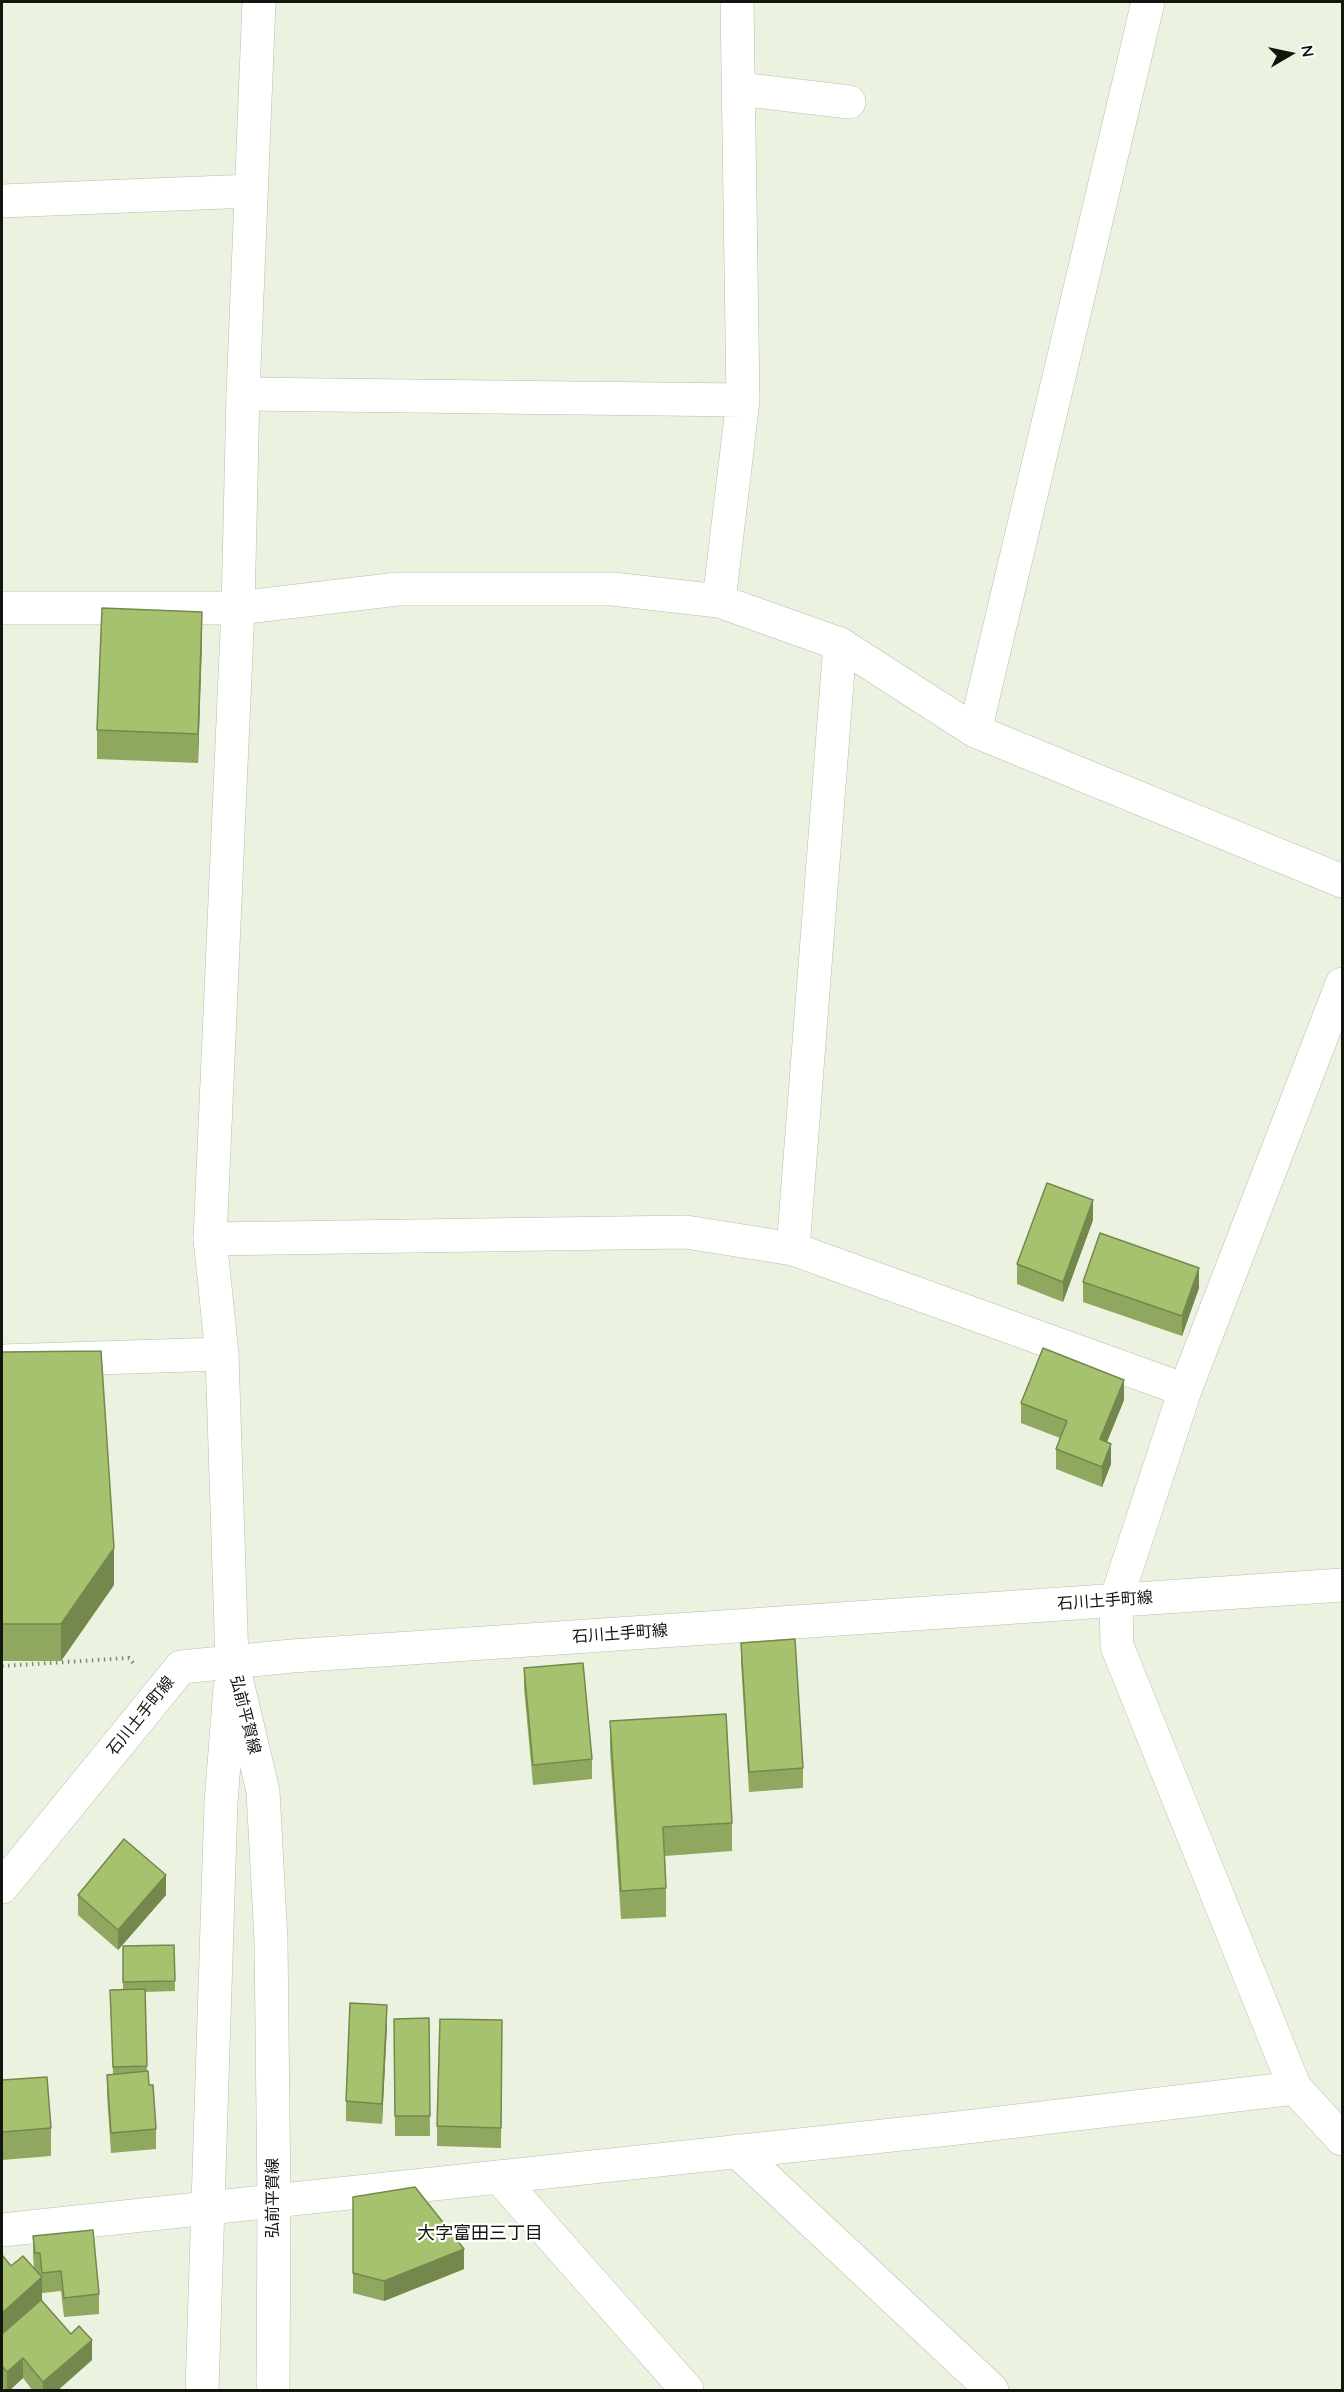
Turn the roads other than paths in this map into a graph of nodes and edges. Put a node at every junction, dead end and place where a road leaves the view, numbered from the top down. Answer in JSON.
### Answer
{"nodes":[{"id":1,"x":259,"y":2,"type":"edge"},
{"id":2,"x":737,"y":2,"type":"edge"},
{"id":3,"x":1148,"y":2,"type":"edge"},
{"id":4,"x":739,"y":89,"type":"junction"},
{"id":5,"x":849,"y":102,"type":"dead end"},
{"id":6,"x":251,"y":191,"type":"junction"},
{"id":7,"x":2,"y":201,"type":"edge"},
{"id":8,"x":243,"y":394,"type":"junction"},
{"id":9,"x":743,"y":400,"type":"junction"},
{"id":10,"x":719,"y":602,"type":"junction"},
{"id":11,"x":2,"y":608,"type":"edge"},
{"id":12,"x":238,"y":608,"type":"junction"},
{"id":13,"x":840,"y":644,"type":"junction"},
{"id":14,"x":975,"y":731,"type":"junction"},
{"id":15,"x":1342,"y":881,"type":"edge"},
{"id":16,"x":1342,"y":984,"type":"edge"},
{"id":17,"x":210,"y":1239,"type":"junction"},
{"id":18,"x":793,"y":1249,"type":"junction"},
{"id":19,"x":222,"y":1354,"type":"junction"},
{"id":20,"x":2,"y":1361,"type":"edge"},
{"id":21,"x":1185,"y":1390,"type":"junction"},
{"id":22,"x":1342,"y":1585,"type":"edge"},
{"id":23,"x":1116,"y":1600,"type":"junction"},
{"id":24,"x":232,"y":1661,"type":"junction"},
{"id":25,"x":2,"y":1887,"type":"edge"},
{"id":26,"x":1295,"y":2088,"type":"junction"},
{"id":27,"x":1342,"y":2139,"type":"edge"},
{"id":28,"x":737,"y":2151,"type":"junction"},
{"id":29,"x":499,"y":2177,"type":"junction"},
{"id":30,"x":274,"y":2201,"type":"junction"},
{"id":31,"x":207,"y":2207,"type":"junction"},
{"id":32,"x":2,"y":2230,"type":"edge"},
{"id":33,"x":202,"y":2391,"type":"edge"},
{"id":34,"x":273,"y":2391,"type":"edge"},
{"id":35,"x":687,"y":2391,"type":"edge"},
{"id":36,"x":992,"y":2391,"type":"edge"}],
"edges":[{"from":1,"to":6,"type":"street"},
{"from":2,"to":4,"type":"street"},
{"from":3,"to":14,"type":"street"},
{"from":4,"to":5,"type":"street"},
{"from":4,"to":9,"type":"street"},
{"from":6,"to":7,"type":"street"},
{"from":6,"to":8,"type":"street"},
{"from":8,"to":9,"type":"street"},
{"from":8,"to":12,"type":"street"},
{"from":9,"to":10,"type":"street"},
{"from":10,"to":12,"type":"street"},
{"from":10,"to":13,"type":"street"},
{"from":11,"to":12,"type":"street"},
{"from":12,"to":17,"type":"street"},
{"from":13,"to":14,"type":"street"},
{"from":13,"to":18,"type":"street"},
{"from":14,"to":15,"type":"street"},
{"from":16,"to":21,"type":"street"},
{"from":17,"to":18,"type":"street"},
{"from":17,"to":19,"type":"street"},
{"from":18,"to":21,"type":"street"},
{"from":19,"to":20,"type":"street"},
{"from":19,"to":24,"type":"street"},
{"from":21,"to":23,"type":"street"},
{"from":22,"to":23,"type":"street","name":"石川土手町線"},
{"from":23,"to":24,"type":"street","name":"石川土手町線"},
{"from":23,"to":26,"type":"street"},
{"from":24,"to":25,"type":"street","name":"石川土手町線"},
{"from":24,"to":30,"type":"street","name":"弘前平賀線"},
{"from":24,"to":31,"type":"street","name":"弘前平賀線"},
{"from":26,"to":27,"type":"street"},
{"from":26,"to":28,"type":"street"},
{"from":28,"to":29,"type":"street"},
{"from":28,"to":36,"type":"street"},
{"from":29,"to":30,"type":"street"},
{"from":29,"to":35,"type":"street"},
{"from":30,"to":31,"type":"street"},
{"from":30,"to":34,"type":"street","name":"弘前平賀線"},
{"from":31,"to":32,"type":"street"},
{"from":31,"to":33,"type":"street","name":"弘前平賀線"}]}
